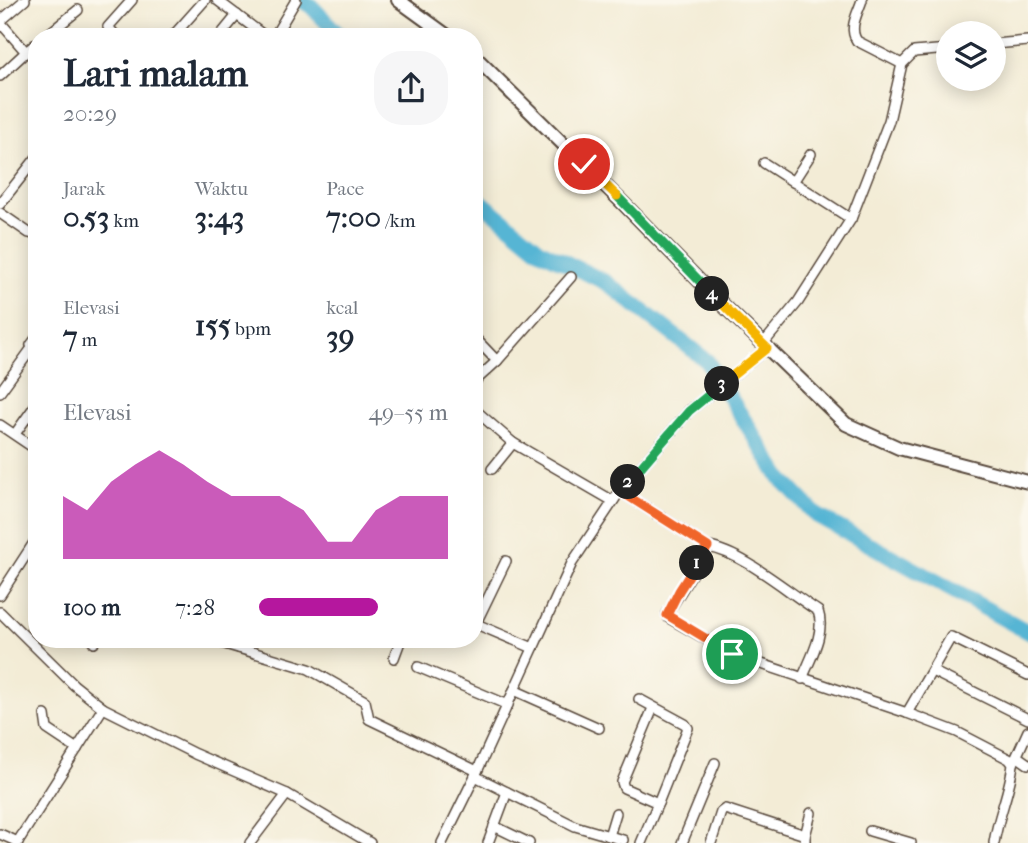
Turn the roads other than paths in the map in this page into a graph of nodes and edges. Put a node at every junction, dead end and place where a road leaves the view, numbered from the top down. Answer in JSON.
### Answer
{"nodes":[{"id":1,"x":25,"y":0,"type":"edge"},
{"id":2,"x":132,"y":0,"type":"edge"},
{"id":3,"x":205,"y":0,"type":"edge"},
{"id":4,"x":217,"y":0,"type":"edge"},
{"id":5,"x":398,"y":0,"type":"edge"},
{"id":6,"x":862,"y":0,"type":"edge"},
{"id":7,"x":294,"y":4,"type":"edge"},
{"id":8,"x":78,"y":10,"type":"dead end"},
{"id":9,"x":237,"y":15,"type":"junction"},
{"id":10,"x":0,"y":21,"type":"edge"},
{"id":11,"x":56,"y":28,"type":"edge"},
{"id":12,"x":108,"y":28,"type":"edge"},
{"id":13,"x":180,"y":28,"type":"edge"},
{"id":14,"x":226,"y":28,"type":"edge"},
{"id":15,"x":254,"y":28,"type":"edge"},
{"id":16,"x":280,"y":28,"type":"edge"},
{"id":17,"x":437,"y":28,"type":"edge"},
{"id":18,"x":1028,"y":41,"type":"edge"},
{"id":19,"x":1006,"y":43,"type":"edge"},
{"id":20,"x":936,"y":50,"type":"edge"},
{"id":21,"x":26,"y":52,"type":"joint"},
{"id":22,"x":902,"y":64,"type":"junction"},
{"id":23,"x":483,"y":65,"type":"edge"},
{"id":24,"x":0,"y":76,"type":"edge"},
{"id":25,"x":811,"y":154,"type":"dead end"},
{"id":26,"x":764,"y":163,"type":"dead end"},
{"id":27,"x":28,"y":168,"type":"edge"},
{"id":28,"x":793,"y":182,"type":"junction"},
{"id":29,"x":0,"y":204,"type":"edge"},
{"id":30,"x":0,"y":213,"type":"edge"},
{"id":31,"x":851,"y":219,"type":"junction"},
{"id":32,"x":28,"y":232,"type":"edge"},
{"id":33,"x":571,"y":277,"type":"dead end"},
{"id":34,"x":483,"y":346,"type":"edge"},
{"id":35,"x":765,"y":346,"type":"junction"},
{"id":36,"x":28,"y":357,"type":"edge"},
{"id":37,"x":497,"y":361,"type":"junction"},
{"id":38,"x":483,"y":374,"type":"edge"},
{"id":39,"x":0,"y":392,"type":"edge"},
{"id":40,"x":28,"y":416,"type":"edge"},
{"id":41,"x":483,"y":418,"type":"edge"},
{"id":42,"x":0,"y":425,"type":"edge"},
{"id":43,"x":15,"y":435,"type":"junction"},
{"id":44,"x":513,"y":443,"type":"junction"},
{"id":45,"x":28,"y":444,"type":"edge"},
{"id":46,"x":492,"y":468,"type":"dead end"},
{"id":47,"x":1028,"y":482,"type":"edge"},
{"id":48,"x":620,"y":491,"type":"junction"},
{"id":49,"x":613,"y":501,"type":"junction"},
{"id":50,"x":708,"y":547,"type":"junction"},
{"id":51,"x":28,"y":559,"type":"edge"},
{"id":52,"x":506,"y":561,"type":"dead end"},
{"id":53,"x":0,"y":595,"type":"edge"},
{"id":54,"x":483,"y":607,"type":"edge"},
{"id":55,"x":0,"y":611,"type":"edge"},
{"id":56,"x":483,"y":626,"type":"edge"},
{"id":57,"x":28,"y":639,"type":"edge"},
{"id":58,"x":37,"y":648,"type":"edge"},
{"id":59,"x":239,"y":648,"type":"edge"},
{"id":60,"x":398,"y":648,"type":"edge"},
{"id":61,"x":533,"y":648,"type":"junction"},
{"id":62,"x":394,"y":659,"type":"dead end"},
{"id":63,"x":418,"y":667,"type":"dead end"},
{"id":64,"x":932,"y":671,"type":"junction"},
{"id":65,"x":1028,"y":675,"type":"edge"},
{"id":66,"x":802,"y":679,"type":"junction"},
{"id":67,"x":514,"y":690,"type":"junction"},
{"id":68,"x":639,"y":699,"type":"dead end"},
{"id":69,"x":508,"y":705,"type":"junction"},
{"id":70,"x":103,"y":708,"type":"junction"},
{"id":71,"x":653,"y":708,"type":"junction"},
{"id":72,"x":907,"y":713,"type":"junction"},
{"id":73,"x":46,"y":715,"type":"dead end"},
{"id":74,"x":1028,"y":719,"type":"edge"},
{"id":75,"x":598,"y":728,"type":"dead end"},
{"id":76,"x":1028,"y":734,"type":"edge"},
{"id":77,"x":76,"y":750,"type":"junction"},
{"id":78,"x":1016,"y":760,"type":"junction"},
{"id":79,"x":715,"y":763,"type":"dead end"},
{"id":80,"x":1028,"y":764,"type":"edge"},
{"id":81,"x":476,"y":774,"type":"junction"},
{"id":82,"x":507,"y":792,"type":"junction"},
{"id":83,"x":287,"y":794,"type":"junction"},
{"id":84,"x":658,"y":803,"type":"junction"},
{"id":85,"x":616,"y":813,"type":"dead end"},
{"id":86,"x":811,"y":813,"type":"dead end"},
{"id":87,"x":495,"y":826,"type":"junction"},
{"id":88,"x":870,"y":831,"type":"dead end"},
{"id":89,"x":0,"y":834,"type":"edge"},
{"id":90,"x":609,"y":836,"type":"junction"},
{"id":91,"x":805,"y":839,"type":"edge"},
{"id":92,"x":623,"y":840,"type":"dead end"},
{"id":93,"x":18,"y":843,"type":"edge"},
{"id":94,"x":250,"y":843,"type":"edge"},
{"id":95,"x":370,"y":843,"type":"edge"},
{"id":96,"x":442,"y":843,"type":"edge"},
{"id":97,"x":488,"y":843,"type":"edge"},
{"id":98,"x":529,"y":843,"type":"edge"},
{"id":99,"x":640,"y":843,"type":"edge"},
{"id":100,"x":682,"y":843,"type":"edge"},
{"id":101,"x":711,"y":843,"type":"edge"},
{"id":102,"x":911,"y":843,"type":"edge"},
{"id":103,"x":994,"y":843,"type":"edge"}],
"edges":[{"from":1,"to":10,"type":"street"},
{"from":2,"to":12,"type":"street"},
{"from":3,"to":13,"type":"street"},
{"from":4,"to":9,"type":"street"},
{"from":5,"to":17,"type":"main road"},
{"from":6,"to":22,"type":"street"},
{"from":7,"to":16,"type":"street"},
{"from":8,"to":11,"type":"street"},
{"from":9,"to":14,"type":"street"},
{"from":9,"to":15,"type":"street"},
{"from":10,"to":21,"type":"street"},
{"from":18,"to":19,"type":"street"},
{"from":20,"to":22,"type":"street"},
{"from":21,"to":24,"type":"street"},
{"from":22,"to":31,"type":"street"},
{"from":23,"to":35,"type":"main road"},
{"from":25,"to":28,"type":"street"},
{"from":26,"to":28,"type":"street"},
{"from":27,"to":29,"type":"street"},
{"from":28,"to":31,"type":"street"},
{"from":30,"to":32,"type":"street"},
{"from":31,"to":35,"type":"street"},
{"from":33,"to":37,"type":"street"},
{"from":34,"to":37,"type":"street"},
{"from":35,"to":47,"type":"main road"},
{"from":35,"to":48,"type":"street"},
{"from":36,"to":39,"type":"street"},
{"from":37,"to":38,"type":"street"},
{"from":40,"to":43,"type":"street"},
{"from":41,"to":44,"type":"street"},
{"from":42,"to":43,"type":"street"},
{"from":43,"to":45,"type":"street"},
{"from":44,"to":46,"type":"street"},
{"from":44,"to":49,"type":"street"},
{"from":48,"to":49,"type":"street"},
{"from":48,"to":50,"type":"street"},
{"from":49,"to":61,"type":"street"},
{"from":50,"to":66,"type":"street"},
{"from":50,"to":66,"type":"street"},
{"from":51,"to":53,"type":"street"},
{"from":52,"to":54,"type":"street"},
{"from":55,"to":57,"type":"street"},
{"from":56,"to":61,"type":"street"},
{"from":58,"to":70,"type":"street"},
{"from":59,"to":81,"type":"street"},
{"from":60,"to":62,"type":"street"},
{"from":61,"to":67,"type":"street"},
{"from":63,"to":69,"type":"street"},
{"from":64,"to":65,"type":"street"},
{"from":64,"to":72,"type":"street"},
{"from":64,"to":74,"type":"street"},
{"from":66,"to":72,"type":"street"},
{"from":67,"to":69,"type":"street"},
{"from":67,"to":75,"type":"street"},
{"from":68,"to":71,"type":"street"},
{"from":69,"to":81,"type":"street"},
{"from":70,"to":77,"type":"street"},
{"from":70,"to":83,"type":"street"},
{"from":71,"to":84,"type":"street"},
{"from":71,"to":84,"type":"street"},
{"from":72,"to":78,"type":"street"},
{"from":73,"to":77,"type":"street"},
{"from":76,"to":78,"type":"street"},
{"from":77,"to":93,"type":"street"},
{"from":78,"to":80,"type":"street"},
{"from":78,"to":103,"type":"street"},
{"from":79,"to":100,"type":"street"},
{"from":81,"to":82,"type":"street"},
{"from":81,"to":96,"type":"street"},
{"from":82,"to":87,"type":"street"},
{"from":82,"to":90,"type":"street"},
{"from":83,"to":94,"type":"street"},
{"from":83,"to":95,"type":"street"},
{"from":84,"to":99,"type":"street"},
{"from":85,"to":90,"type":"street"},
{"from":86,"to":91,"type":"street"},
{"from":87,"to":97,"type":"street"},
{"from":87,"to":98,"type":"street"},
{"from":88,"to":102,"type":"street"},
{"from":89,"to":93,"type":"street"},
{"from":90,"to":92,"type":"street"},
{"from":91,"to":101,"type":"street"}]}
